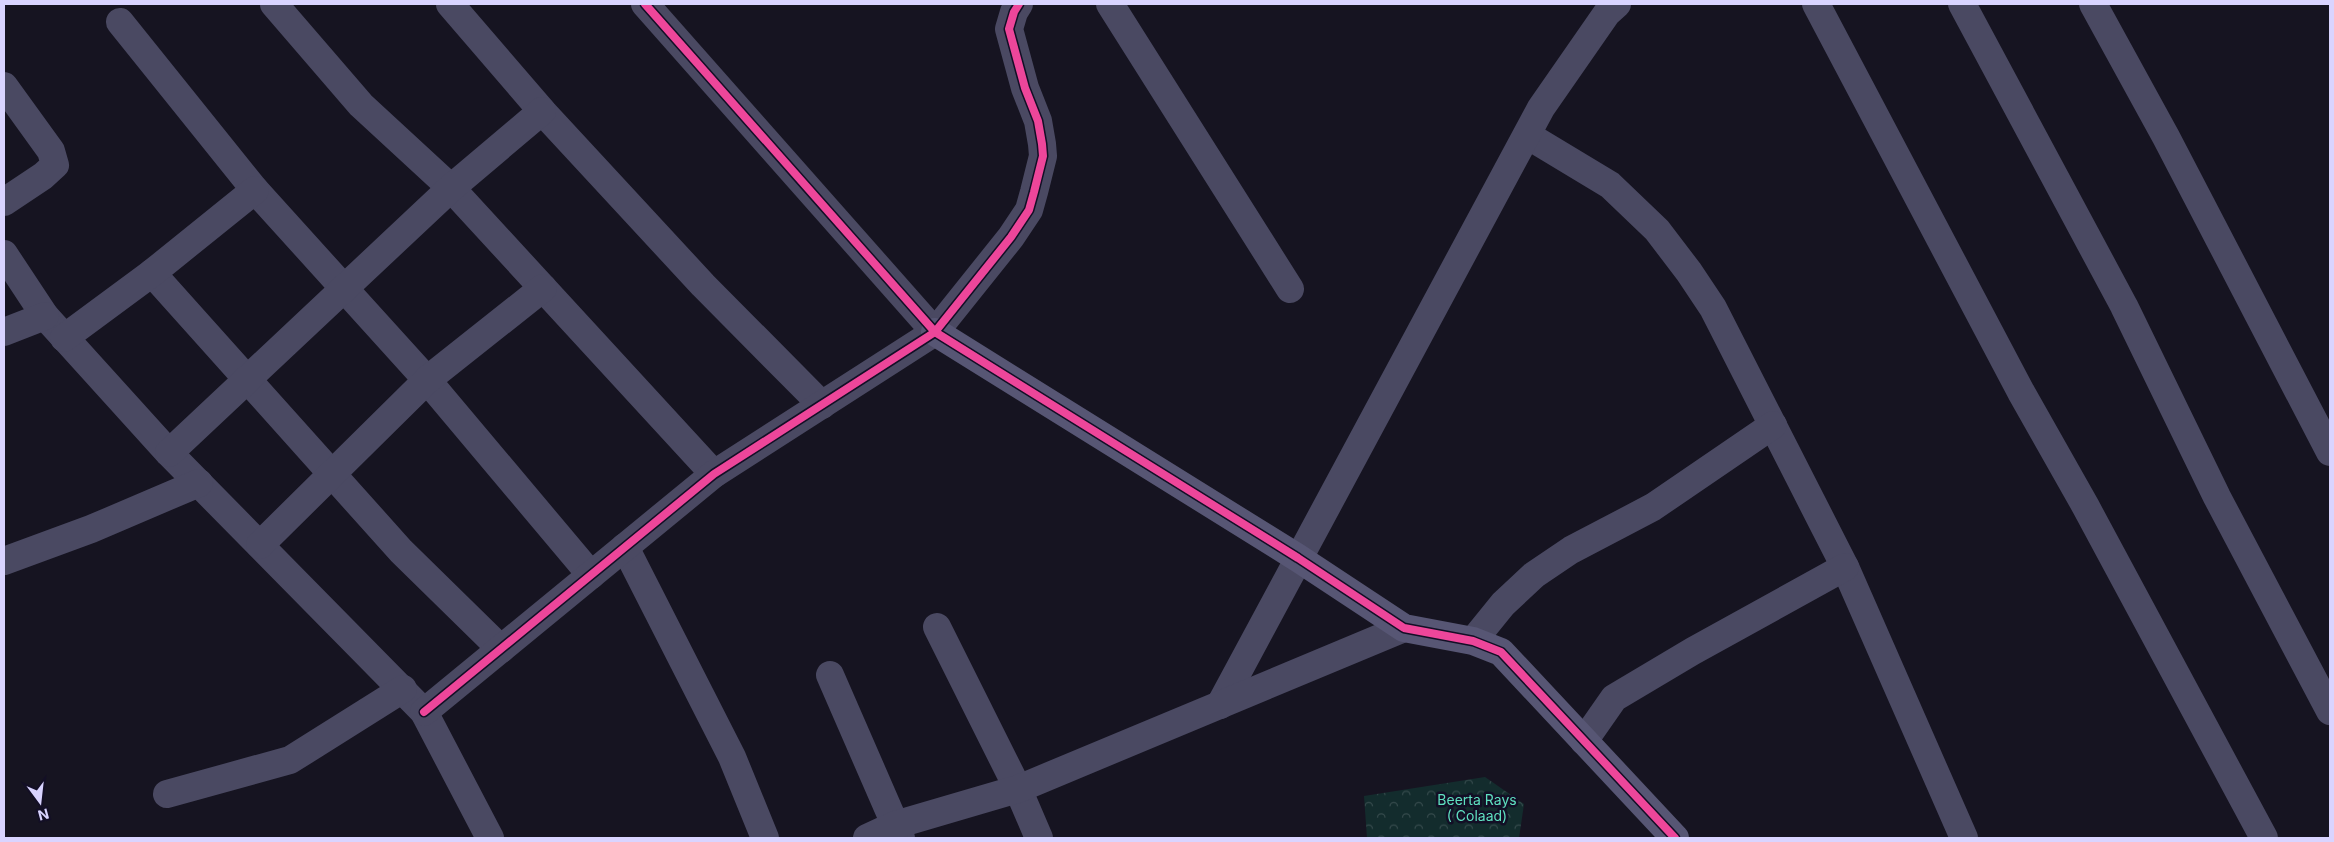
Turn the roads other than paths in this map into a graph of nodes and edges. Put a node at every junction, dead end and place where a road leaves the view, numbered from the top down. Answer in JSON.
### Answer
{"nodes":[{"id":1,"x":274,"y":4,"type":"edge"},
{"id":2,"x":450,"y":4,"type":"edge"},
{"id":3,"x":645,"y":4,"type":"edge"},
{"id":4,"x":1019,"y":4,"type":"edge"},
{"id":5,"x":1110,"y":4,"type":"edge"},
{"id":6,"x":1617,"y":4,"type":"edge"},
{"id":7,"x":1816,"y":4,"type":"edge"},
{"id":8,"x":1962,"y":4,"type":"edge"},
{"id":9,"x":2093,"y":4,"type":"edge"},
{"id":10,"x":120,"y":22,"type":"dead end"},
{"id":11,"x":4,"y":86,"type":"edge"},
{"id":12,"x":542,"y":111,"type":"junction"},
{"id":13,"x":1527,"y":135,"type":"junction"},
{"id":14,"x":451,"y":188,"type":"junction"},
{"id":15,"x":255,"y":190,"type":"junction"},
{"id":16,"x":4,"y":202,"type":"edge"},
{"id":17,"x":4,"y":254,"type":"edge"},
{"id":18,"x":152,"y":273,"type":"junction"},
{"id":19,"x":343,"y":287,"type":"junction"},
{"id":20,"x":543,"y":288,"type":"junction"},
{"id":21,"x":1290,"y":289,"type":"dead end"},
{"id":22,"x":45,"y":316,"type":"junction"},
{"id":23,"x":4,"y":332,"type":"edge"},
{"id":24,"x":934,"y":332,"type":"junction"},
{"id":25,"x":64,"y":338,"type":"junction"},
{"id":26,"x":247,"y":379,"type":"junction"},
{"id":27,"x":428,"y":380,"type":"junction"},
{"id":28,"x":822,"y":405,"type":"junction"},
{"id":29,"x":1773,"y":425,"type":"junction"},
{"id":30,"x":2330,"y":452,"type":"edge"},
{"id":31,"x":169,"y":453,"type":"junction"},
{"id":32,"x":333,"y":474,"type":"junction"},
{"id":33,"x":714,"y":474,"type":"junction"},
{"id":34,"x":199,"y":484,"type":"junction"},
{"id":35,"x":260,"y":545,"type":"junction"},
{"id":36,"x":625,"y":547,"type":"junction"},
{"id":37,"x":1298,"y":558,"type":"junction"},
{"id":38,"x":4,"y":561,"type":"edge"},
{"id":39,"x":1845,"y":567,"type":"junction"},
{"id":40,"x":592,"y":575,"type":"junction"},
{"id":41,"x":937,"y":627,"type":"dead end"},
{"id":42,"x":1404,"y":628,"type":"junction"},
{"id":43,"x":1473,"y":642,"type":"junction"},
{"id":44,"x":501,"y":649,"type":"junction"},
{"id":45,"x":830,"y":675,"type":"dead end"},
{"id":46,"x":403,"y":689,"type":"junction"},
{"id":47,"x":1220,"y":706,"type":"junction"},
{"id":48,"x":2330,"y":711,"type":"edge"},
{"id":49,"x":424,"y":712,"type":"junction"},
{"id":50,"x":1584,"y":741,"type":"junction"},
{"id":51,"x":1018,"y":789,"type":"junction"},
{"id":52,"x":167,"y":794,"type":"dead end"},
{"id":53,"x":898,"y":832,"type":"edge"},
{"id":54,"x":490,"y":838,"type":"edge"},
{"id":55,"x":765,"y":838,"type":"edge"},
{"id":56,"x":867,"y":838,"type":"edge"},
{"id":57,"x":1039,"y":838,"type":"edge"},
{"id":58,"x":1675,"y":838,"type":"edge"},
{"id":59,"x":1964,"y":838,"type":"edge"},
{"id":60,"x":2264,"y":838,"type":"edge"}],
"edges":[{"from":1,"to":14,"type":"street"},
{"from":2,"to":12,"type":"street"},
{"from":3,"to":24,"type":"street"},
{"from":4,"to":24,"type":"street"},
{"from":5,"to":21,"type":"street"},
{"from":6,"to":13,"type":"street"},
{"from":7,"to":60,"type":"street"},
{"from":8,"to":48,"type":"street"},
{"from":9,"to":30,"type":"street"},
{"from":10,"to":15,"type":"street"},
{"from":11,"to":16,"type":"street"},
{"from":12,"to":14,"type":"street"},
{"from":12,"to":28,"type":"street"},
{"from":13,"to":29,"type":"street"},
{"from":13,"to":37,"type":"street"},
{"from":14,"to":19,"type":"street"},
{"from":14,"to":20,"type":"street"},
{"from":15,"to":18,"type":"street"},
{"from":15,"to":19,"type":"street"},
{"from":17,"to":22,"type":"street"},
{"from":18,"to":25,"type":"street"},
{"from":18,"to":26,"type":"street"},
{"from":19,"to":26,"type":"street"},
{"from":19,"to":27,"type":"street"},
{"from":20,"to":27,"type":"street"},
{"from":20,"to":33,"type":"street"},
{"from":22,"to":23,"type":"street"},
{"from":22,"to":25,"type":"street"},
{"from":24,"to":28,"type":"street"},
{"from":24,"to":37,"type":"street"},
{"from":25,"to":31,"type":"street"},
{"from":26,"to":31,"type":"street"},
{"from":26,"to":32,"type":"street"},
{"from":27,"to":32,"type":"street"},
{"from":27,"to":40,"type":"street"},
{"from":28,"to":33,"type":"street"},
{"from":29,"to":39,"type":"street"},
{"from":29,"to":43,"type":"street"},
{"from":31,"to":34,"type":"street"},
{"from":32,"to":35,"type":"street"},
{"from":32,"to":44,"type":"street"},
{"from":33,"to":36,"type":"street"},
{"from":34,"to":35,"type":"street"},
{"from":34,"to":38,"type":"street"},
{"from":35,"to":46,"type":"street"},
{"from":36,"to":40,"type":"street"},
{"from":36,"to":55,"type":"street"},
{"from":37,"to":42,"type":"street"},
{"from":37,"to":47,"type":"street"},
{"from":39,"to":50,"type":"street"},
{"from":39,"to":59,"type":"street"},
{"from":40,"to":44,"type":"street"},
{"from":41,"to":51,"type":"street"},
{"from":42,"to":43,"type":"street"},
{"from":42,"to":47,"type":"street"},
{"from":43,"to":50,"type":"street"},
{"from":44,"to":49,"type":"street"},
{"from":45,"to":53,"type":"street"},
{"from":46,"to":49,"type":"street"},
{"from":46,"to":52,"type":"street"},
{"from":47,"to":51,"type":"street"},
{"from":49,"to":54,"type":"street"},
{"from":50,"to":58,"type":"street"},
{"from":51,"to":53,"type":"street"},
{"from":51,"to":57,"type":"street"},
{"from":53,"to":56,"type":"street"}]}
